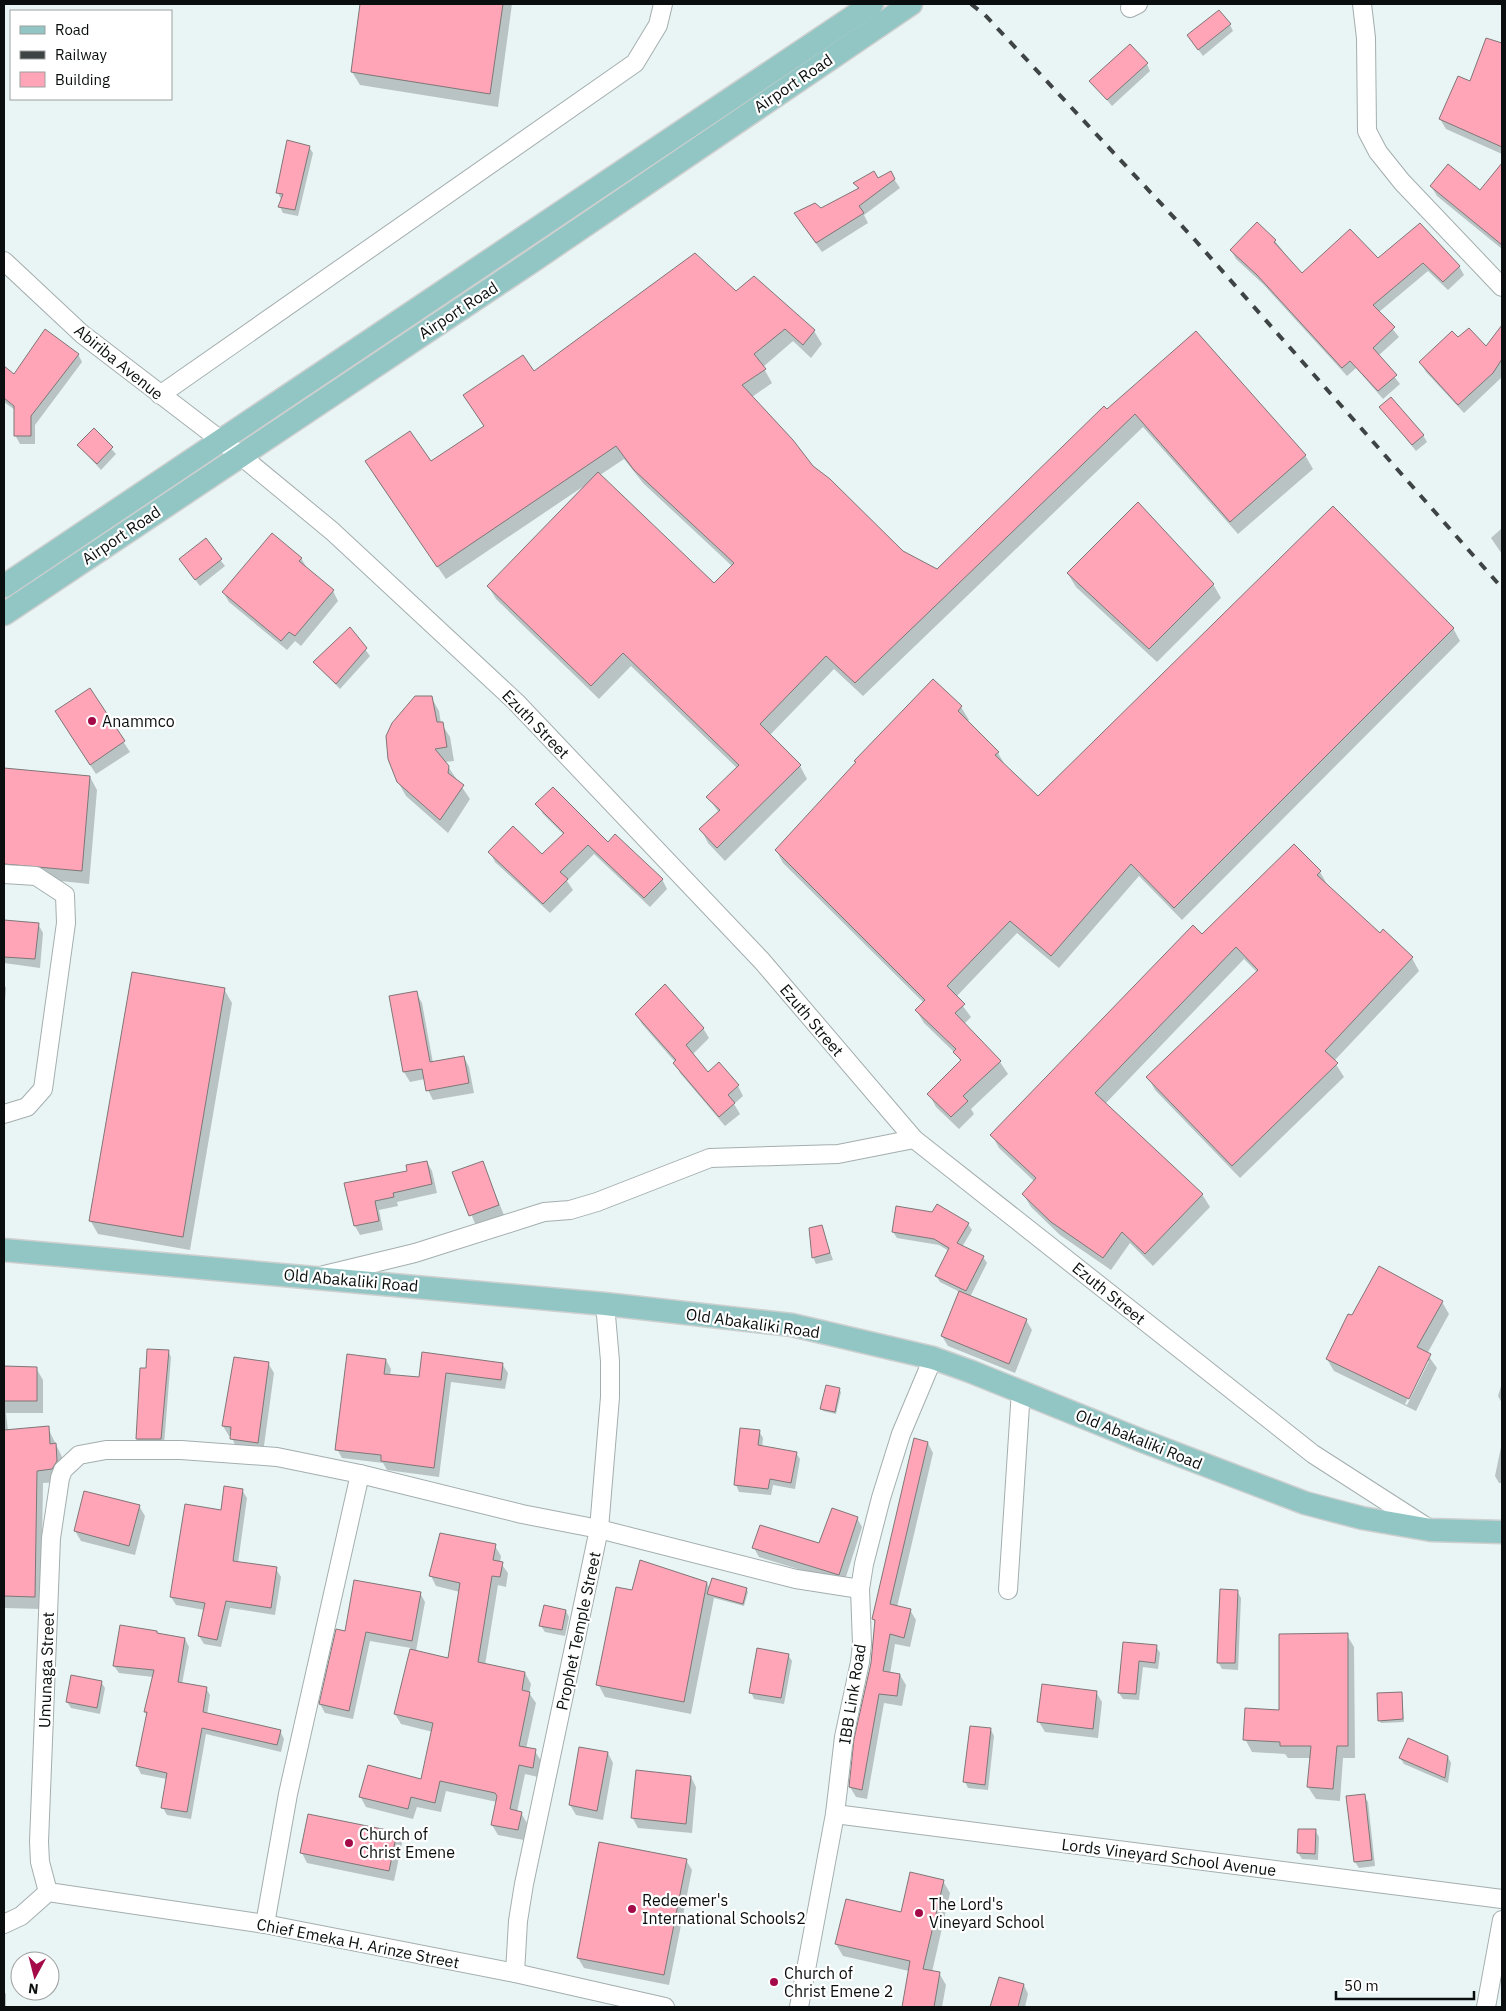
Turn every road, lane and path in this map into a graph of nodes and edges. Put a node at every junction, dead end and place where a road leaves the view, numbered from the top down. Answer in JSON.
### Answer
{"nodes":[{"id":1,"x":663,"y":4,"type":"edge"},
{"id":2,"x":872,"y":4,"type":"edge"},
{"id":3,"x":1362,"y":4,"type":"edge"},
{"id":4,"x":908,"y":6,"type":"edge"},
{"id":5,"x":4,"y":261,"type":"edge"},
{"id":6,"x":1502,"y":286,"type":"edge"},
{"id":7,"x":160,"y":395,"type":"junction"},
{"id":8,"x":220,"y":441,"type":"junction"},
{"id":9,"x":240,"y":455,"type":"junction"},
{"id":10,"x":4,"y":586,"type":"edge"},
{"id":11,"x":4,"y":614,"type":"edge"},
{"id":12,"x":4,"y":874,"type":"edge"},
{"id":13,"x":4,"y":1114,"type":"edge"},
{"id":14,"x":914,"y":1139,"type":"junction"},
{"id":15,"x":4,"y":1250,"type":"edge"},
{"id":16,"x":317,"y":1277,"type":"junction"},
{"id":17,"x":605,"y":1304,"type":"junction"},
{"id":18,"x":933,"y":1358,"type":"junction"},
{"id":19,"x":1021,"y":1390,"type":"junction"},
{"id":20,"x":79,"y":1455,"type":"joint"},
{"id":21,"x":360,"y":1474,"type":"junction"},
{"id":22,"x":599,"y":1529,"type":"junction"},
{"id":23,"x":1431,"y":1530,"type":"junction"},
{"id":24,"x":1502,"y":1532,"type":"edge"},
{"id":25,"x":860,"y":1590,"type":"junction"},
{"id":26,"x":1008,"y":1590,"type":"dead end"},
{"id":27,"x":835,"y":1814,"type":"junction"},
{"id":28,"x":48,"y":1892,"type":"junction"},
{"id":29,"x":1502,"y":1899,"type":"edge"},
{"id":30,"x":1502,"y":1920,"type":"edge"},
{"id":31,"x":4,"y":1924,"type":"edge"},
{"id":32,"x":265,"y":1924,"type":"junction"},
{"id":33,"x":515,"y":1973,"type":"junction"},
{"id":34,"x":665,"y":2007,"type":"edge"},
{"id":35,"x":799,"y":2007,"type":"edge"},
{"id":36,"x":1486,"y":2007,"type":"edge"}],
"edges":[{"from":1,"to":7,"type":"street"},
{"from":2,"to":8,"type":"main road","name":"Airport Road"},
{"from":3,"to":6,"type":"street"},
{"from":4,"to":9,"type":"main road","name":"Airport Road"},
{"from":5,"to":7,"type":"street","name":"Abiriba Avenue"},
{"from":7,"to":8,"type":"street","name":"Abiriba Avenue"},
{"from":8,"to":9,"type":"street","name":"Abiriba Avenue"},
{"from":8,"to":10,"type":"main road","name":"Airport Road"},
{"from":9,"to":11,"type":"main road","name":"Airport Road"},
{"from":9,"to":14,"type":"street","name":"Ezuth Street"},
{"from":12,"to":13,"type":"street"},
{"from":14,"to":16,"type":"street"},
{"from":14,"to":23,"type":"street","name":"Ezuth Street"},
{"from":15,"to":16,"type":"main road","name":"Old Abakaliki Road"},
{"from":16,"to":17,"type":"main road","name":"Old Abakaliki Road"},
{"from":17,"to":18,"type":"main road","name":"Old Abakaliki Road"},
{"from":17,"to":22,"type":"street"},
{"from":18,"to":19,"type":"main road","name":"Old Abakaliki Road"},
{"from":18,"to":25,"type":"street","name":"IBB Link Road"},
{"from":19,"to":23,"type":"main road","name":"Old Abakaliki Road"},
{"from":19,"to":26,"type":"street"},
{"from":20,"to":21,"type":"street","name":"Prophet Temple Street"},
{"from":20,"to":28,"type":"street","name":"Umunaga Street"},
{"from":21,"to":22,"type":"street","name":"Prophet Temple Street"},
{"from":21,"to":32,"type":"street"},
{"from":22,"to":25,"type":"street"},
{"from":22,"to":33,"type":"street","name":"Prophet Temple Street"},
{"from":23,"to":24,"type":"main road","name":"Old Abakaliki Road"},
{"from":25,"to":27,"type":"street","name":"IBB Link Road"},
{"from":27,"to":29,"type":"street","name":"Lords Vineyard School Avenue"},
{"from":27,"to":35,"type":"street","name":"IBB Link Road"},
{"from":28,"to":31,"type":"street"},
{"from":28,"to":32,"type":"street","name":"Chief Emeka H. Arinze Street"},
{"from":30,"to":36,"type":"street"},
{"from":32,"to":33,"type":"street","name":"Chief Emeka H. Arinze Street"},
{"from":33,"to":34,"type":"street","name":"Chief Emeka H. Arinze Street"}]}
